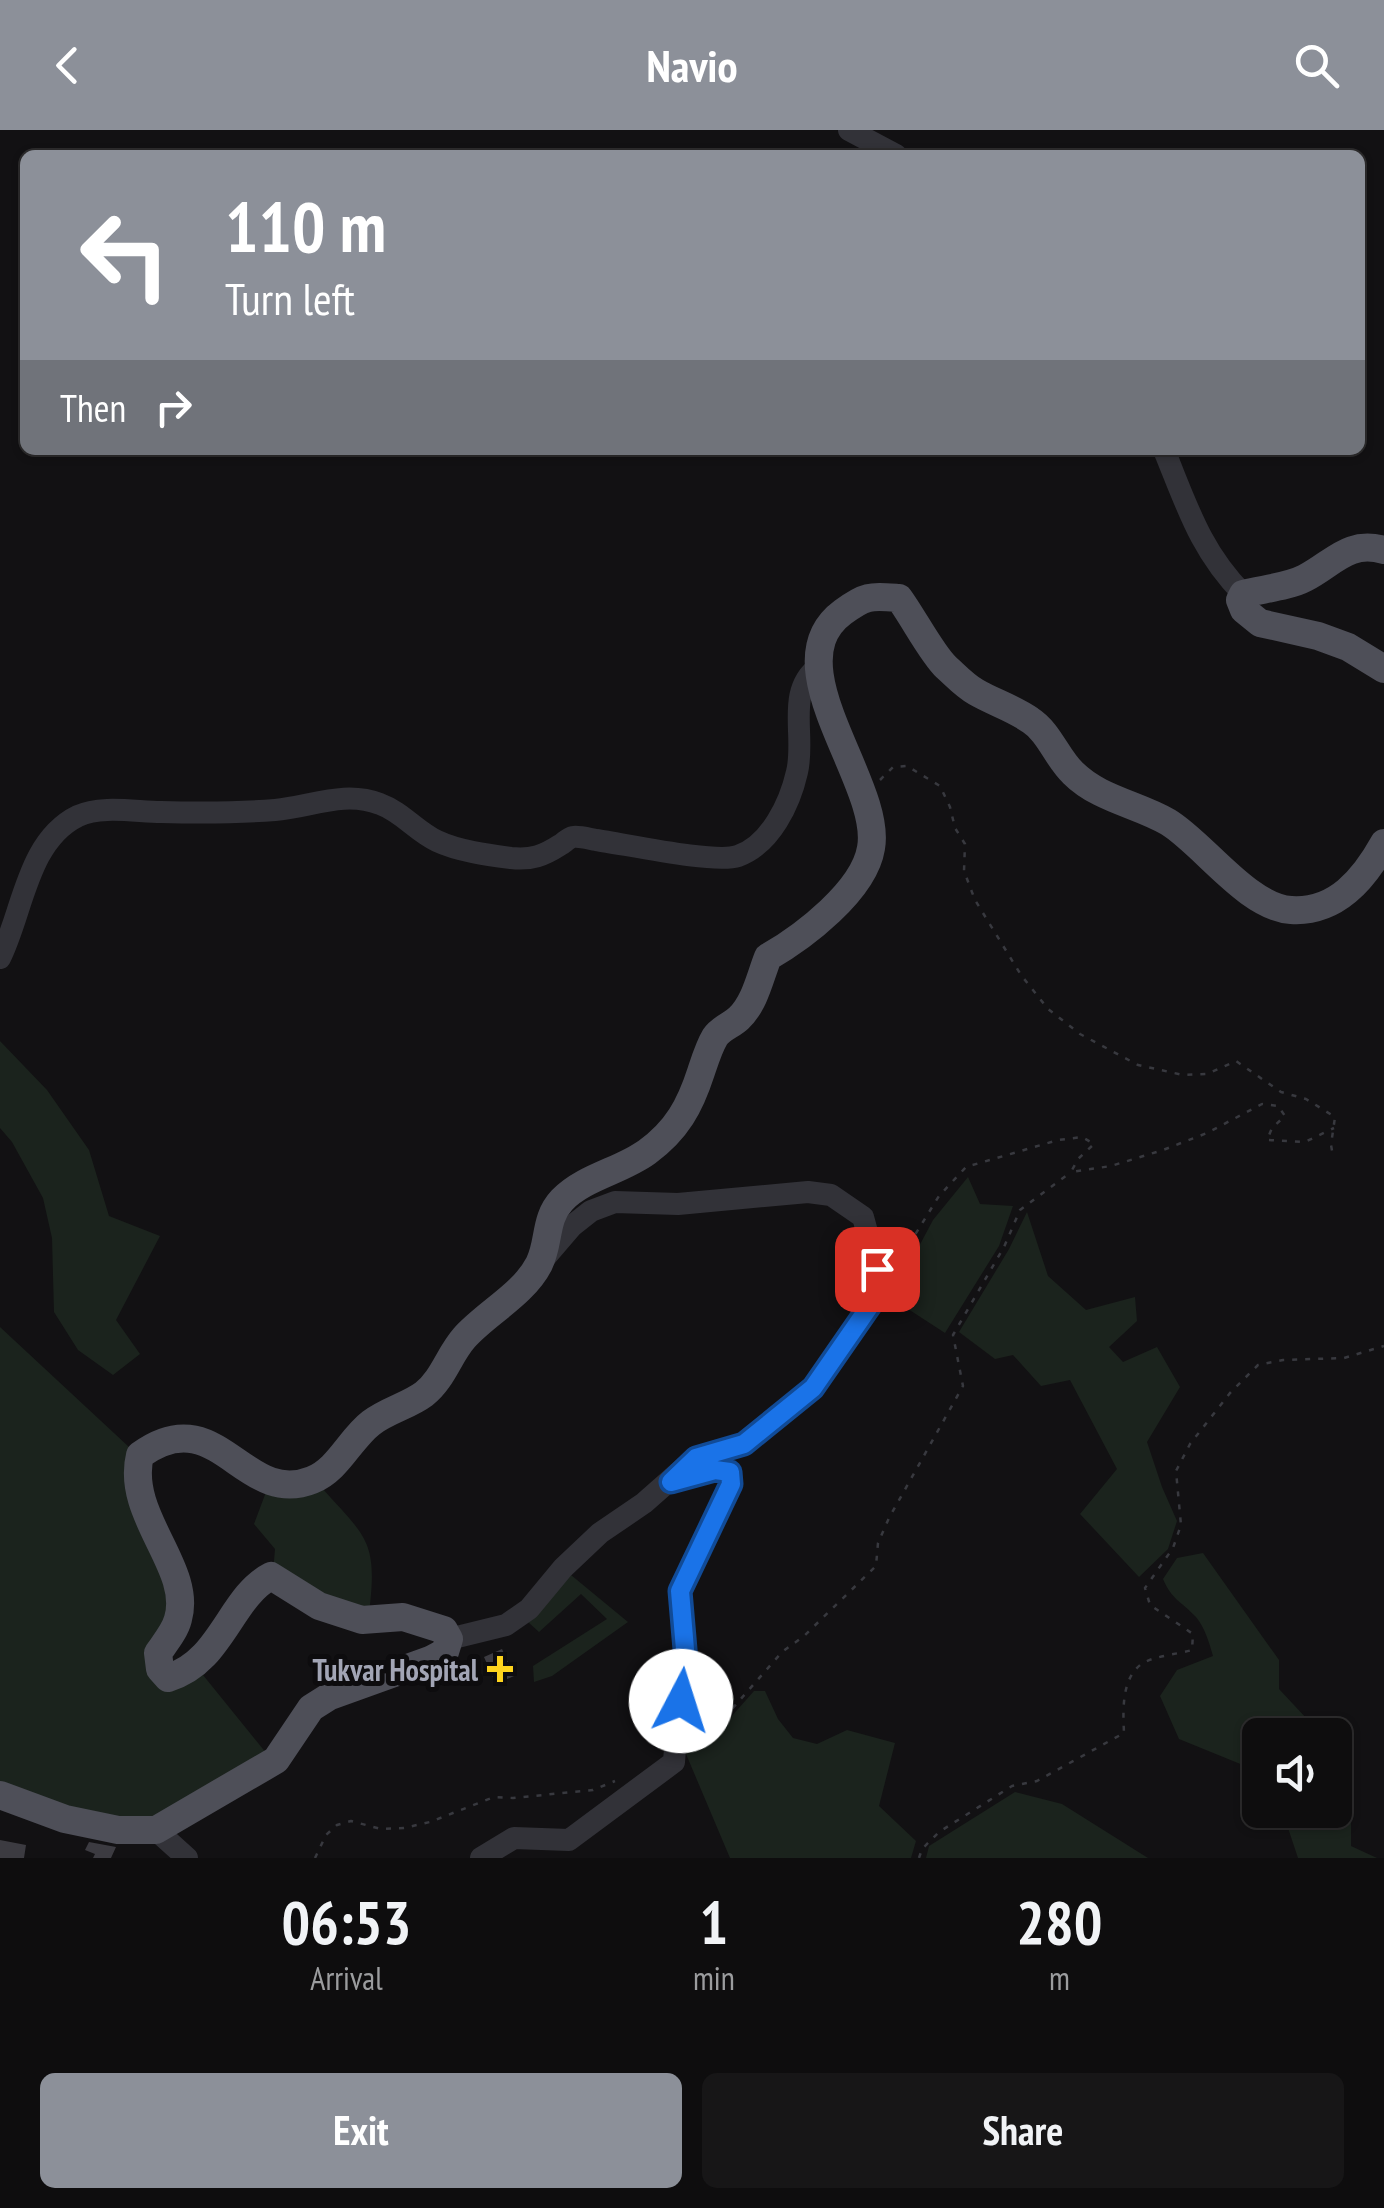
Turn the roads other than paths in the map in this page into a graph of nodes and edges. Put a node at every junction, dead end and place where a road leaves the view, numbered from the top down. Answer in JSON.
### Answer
{"nodes":[{"id":1,"x":848,"y":130,"type":"edge"},
{"id":2,"x":889,"y":150,"type":"edge"},
{"id":3,"x":1166,"y":455,"type":"edge"},
{"id":4,"x":1384,"y":550,"type":"edge"},
{"id":5,"x":1243,"y":594,"type":"junction"},
{"id":6,"x":820,"y":666,"type":"junction"},
{"id":7,"x":1384,"y":669,"type":"edge"},
{"id":8,"x":1384,"y":843,"type":"edge"},
{"id":9,"x":0,"y":958,"type":"edge"},
{"id":10,"x":538,"y":1266,"type":"junction"},
{"id":11,"x":671,"y":1482,"type":"junction"},
{"id":12,"x":448,"y":1639,"type":"junction"},
{"id":13,"x":0,"y":1795,"type":"edge"},
{"id":14,"x":156,"y":1830,"type":"junction"},
{"id":15,"x":187,"y":1858,"type":"edge"},
{"id":16,"x":481,"y":1858,"type":"edge"}],
"edges":[{"from":1,"to":2,"type":"street"},
{"from":3,"to":5,"type":"street"},
{"from":4,"to":5,"type":"main road"},
{"from":5,"to":7,"type":"main road"},
{"from":6,"to":8,"type":"main road"},
{"from":6,"to":9,"type":"street"},
{"from":6,"to":10,"type":"main road"},
{"from":10,"to":11,"type":"street"},
{"from":10,"to":12,"type":"main road"},
{"from":11,"to":12,"type":"street"},
{"from":11,"to":16,"type":"street"},
{"from":12,"to":14,"type":"main road"},
{"from":13,"to":14,"type":"main road"},
{"from":14,"to":15,"type":"street"}]}
